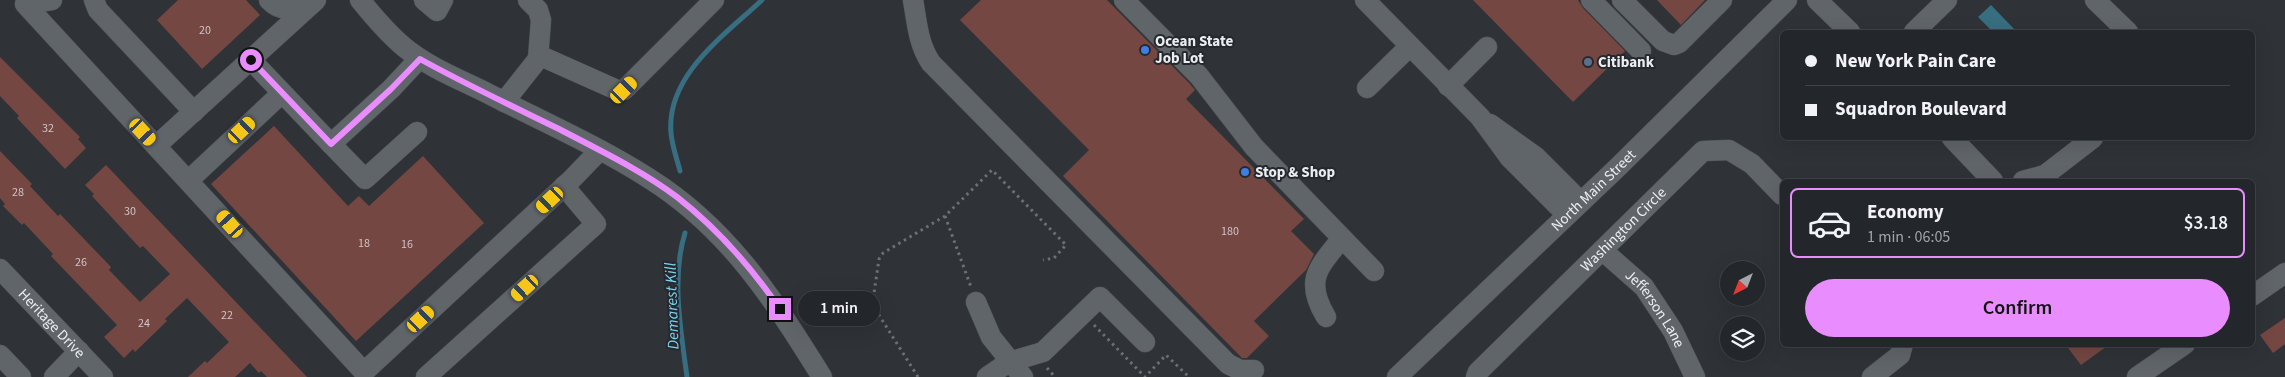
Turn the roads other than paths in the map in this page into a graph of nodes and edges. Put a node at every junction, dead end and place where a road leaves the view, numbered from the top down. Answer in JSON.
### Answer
{"nodes":[{"id":1,"x":52,"y":0,"type":"edge"},
{"id":2,"x":94,"y":0,"type":"edge"},
{"id":3,"x":269,"y":0,"type":"edge"},
{"id":4,"x":308,"y":0,"type":"edge"},
{"id":5,"x":316,"y":0,"type":"edge"},
{"id":6,"x":360,"y":0,"type":"edge"},
{"id":7,"x":424,"y":0,"type":"edge"},
{"id":8,"x":442,"y":0,"type":"edge"},
{"id":9,"x":528,"y":0,"type":"edge"},
{"id":10,"x":714,"y":0,"type":"edge"},
{"id":11,"x":913,"y":0,"type":"edge"},
{"id":12,"x":1124,"y":0,"type":"edge"},
{"id":13,"x":1366,"y":0,"type":"edge"},
{"id":14,"x":1591,"y":0,"type":"edge"},
{"id":15,"x":1622,"y":0,"type":"edge"},
{"id":16,"x":1722,"y":0,"type":"edge"},
{"id":17,"x":1787,"y":0,"type":"edge"},
{"id":18,"x":1817,"y":0,"type":"edge"},
{"id":19,"x":1947,"y":0,"type":"edge"},
{"id":20,"x":2095,"y":0,"type":"edge"},
{"id":21,"x":24,"y":2,"type":"edge"},
{"id":22,"x":1848,"y":30,"type":"edge"},
{"id":23,"x":1916,"y":30,"type":"edge"},
{"id":24,"x":2126,"y":30,"type":"edge"},
{"id":25,"x":1409,"y":46,"type":"junction"},
{"id":26,"x":1488,"y":47,"type":"dead end"},
{"id":27,"x":1641,"y":51,"type":"dead end"},
{"id":28,"x":420,"y":59,"type":"junction"},
{"id":29,"x":538,"y":59,"type":"junction"},
{"id":30,"x":251,"y":60,"type":"junction"},
{"id":31,"x":1448,"y":86,"type":"junction"},
{"id":32,"x":1367,"y":88,"type":"dead end"},
{"id":33,"x":282,"y":93,"type":"junction"},
{"id":34,"x":504,"y":102,"type":"junction"},
{"id":35,"x":194,"y":112,"type":"junction"},
{"id":36,"x":417,"y":132,"type":"dead end"},
{"id":37,"x":1954,"y":140,"type":"edge"},
{"id":38,"x":2090,"y":140,"type":"edge"},
{"id":39,"x":331,"y":144,"type":"junction"},
{"id":40,"x":156,"y":146,"type":"junction"},
{"id":41,"x":600,"y":150,"type":"junction"},
{"id":42,"x":1990,"y":179,"type":"edge"},
{"id":43,"x":2030,"y":179,"type":"edge"},
{"id":44,"x":189,"y":180,"type":"junction"},
{"id":45,"x":564,"y":186,"type":"junction"},
{"id":46,"x":1780,"y":193,"type":"edge"},
{"id":47,"x":1574,"y":209,"type":"junction"},
{"id":48,"x":1342,"y":238,"type":"junction"},
{"id":49,"x":1602,"y":250,"type":"junction"},
{"id":50,"x":0,"y":268,"type":"edge"},
{"id":51,"x":1374,"y":271,"type":"dead end"},
{"id":52,"x":2285,"y":274,"type":"edge"},
{"id":53,"x":976,"y":293,"type":"road end"},
{"id":54,"x":2255,"y":294,"type":"edge"},
{"id":55,"x":1326,"y":317,"type":"dead end"},
{"id":56,"x":1145,"y":342,"type":"dead end"},
{"id":57,"x":1902,"y":347,"type":"edge"},
{"id":58,"x":2181,"y":347,"type":"edge"},
{"id":59,"x":79,"y":352,"type":"junction"},
{"id":60,"x":0,"y":355,"type":"edge"},
{"id":61,"x":1009,"y":362,"type":"junction"},
{"id":62,"x":1254,"y":370,"type":"dead end"},
{"id":63,"x":367,"y":374,"type":"edge"},
{"id":64,"x":21,"y":377,"type":"edge"},
{"id":65,"x":54,"y":377,"type":"edge"},
{"id":66,"x":103,"y":377,"type":"edge"},
{"id":67,"x":426,"y":377,"type":"edge"},
{"id":68,"x":822,"y":377,"type":"edge"},
{"id":69,"x":987,"y":377,"type":"edge"},
{"id":70,"x":1023,"y":377,"type":"edge"},
{"id":71,"x":1396,"y":377,"type":"edge"},
{"id":72,"x":1476,"y":377,"type":"edge"},
{"id":73,"x":1695,"y":377,"type":"edge"},
{"id":74,"x":1872,"y":377,"type":"edge"},
{"id":75,"x":2137,"y":377,"type":"edge"}],
"edges":[{"from":1,"to":21,"type":"street"},
{"from":2,"to":35,"type":"street"},
{"from":3,"to":4,"type":"street"},
{"from":5,"to":30,"type":"street"},
{"from":6,"to":28,"type":"street"},
{"from":7,"to":8,"type":"street"},
{"from":9,"to":29,"type":"street"},
{"from":10,"to":29,"type":"street"},
{"from":11,"to":62,"type":"street"},
{"from":12,"to":48,"type":"street"},
{"from":13,"to":25,"type":"street"},
{"from":14,"to":27,"type":"street"},
{"from":15,"to":16,"type":"street"},
{"from":17,"to":47,"type":"street","name":"North Main Street"},
{"from":18,"to":22,"type":"street"},
{"from":19,"to":23,"type":"street"},
{"from":20,"to":24,"type":"street"},
{"from":21,"to":40,"type":"street"},
{"from":25,"to":31,"type":"street"},
{"from":25,"to":32,"type":"street"},
{"from":26,"to":31,"type":"street"},
{"from":28,"to":34,"type":"street"},
{"from":28,"to":39,"type":"street"},
{"from":29,"to":34,"type":"street"},
{"from":30,"to":33,"type":"street"},
{"from":30,"to":35,"type":"street"},
{"from":31,"to":47,"type":"street"},
{"from":33,"to":39,"type":"street"},
{"from":33,"to":44,"type":"street"},
{"from":34,"to":41,"type":"street"},
{"from":35,"to":40,"type":"street"},
{"from":36,"to":39,"type":"street"},
{"from":37,"to":42,"type":"street"},
{"from":38,"to":43,"type":"street"},
{"from":40,"to":44,"type":"street"},
{"from":41,"to":45,"type":"street"},
{"from":41,"to":68,"type":"street"},
{"from":44,"to":63,"type":"street"},
{"from":45,"to":63,"type":"street"},
{"from":45,"to":67,"type":"street"},
{"from":46,"to":49,"type":"street","name":"Washington Circle"},
{"from":47,"to":71,"type":"street","name":"North Main Street"},
{"from":48,"to":51,"type":"street"},
{"from":48,"to":55,"type":"street"},
{"from":49,"to":72,"type":"street","name":"Washington Circle"},
{"from":49,"to":73,"type":"street","name":"Jefferson Lane"},
{"from":50,"to":59,"type":"street","name":"Heritage Drive"},
{"from":52,"to":54,"type":"street"},
{"from":53,"to":61,"type":"street"},
{"from":56,"to":61,"type":"street"},
{"from":57,"to":74,"type":"street"},
{"from":58,"to":75,"type":"street"},
{"from":59,"to":65,"type":"street"},
{"from":59,"to":66,"type":"street","name":"Heritage Drive"},
{"from":60,"to":64,"type":"street"},
{"from":61,"to":69,"type":"street"},
{"from":61,"to":70,"type":"street"}]}
